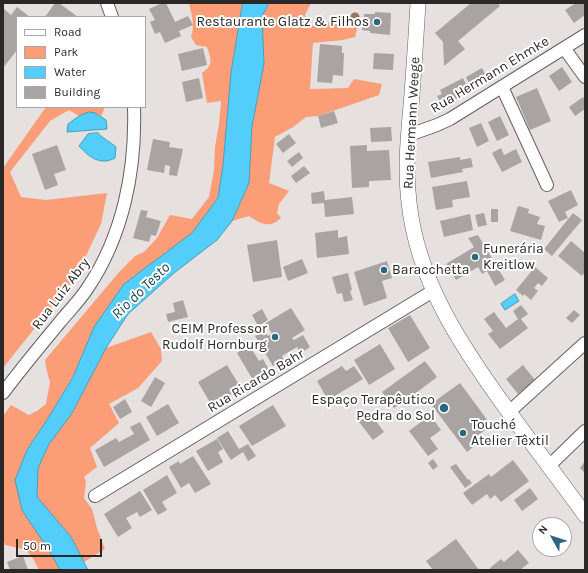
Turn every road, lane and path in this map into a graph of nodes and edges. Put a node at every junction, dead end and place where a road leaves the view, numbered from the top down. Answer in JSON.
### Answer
{"nodes":[{"id":1,"x":107,"y":3,"type":"edge"},
{"id":2,"x":428,"y":3,"type":"edge"},
{"id":3,"x":418,"y":10,"type":"edge"},
{"id":4,"x":112,"y":16,"type":"edge"},
{"id":5,"x":585,"y":35,"type":"edge"},
{"id":6,"x":564,"y":48,"type":"junction"},
{"id":7,"x":585,"y":78,"type":"edge"},
{"id":8,"x":502,"y":87,"type":"junction"},
{"id":9,"x":134,"y":108,"type":"edge"},
{"id":10,"x":409,"y":135,"type":"junction"},
{"id":11,"x":547,"y":185,"type":"dead end"},
{"id":12,"x":433,"y":291,"type":"junction"},
{"id":13,"x":585,"y":343,"type":"edge"},
{"id":14,"x":3,"y":393,"type":"edge"},
{"id":15,"x":509,"y":412,"type":"junction"},
{"id":16,"x":585,"y":431,"type":"edge"},
{"id":17,"x":549,"y":466,"type":"junction"},
{"id":18,"x":96,"y":496,"type":"dead end"},
{"id":19,"x":585,"y":515,"type":"edge"}],
"edges":[{"from":1,"to":4,"type":"street"},
{"from":2,"to":3,"type":"main road","name":"Rua Hermann Weege"},
{"from":3,"to":10,"type":"main road","name":"Rua Hermann Weege"},
{"from":5,"to":6,"type":"street","name":"Rua Hermann Ehmke"},
{"from":6,"to":7,"type":"street"},
{"from":6,"to":8,"type":"street","name":"Rua Hermann Ehmke"},
{"from":8,"to":10,"type":"street","name":"Rua Hermann Ehmke"},
{"from":8,"to":11,"type":"street"},
{"from":9,"to":14,"type":"street","name":"Rua Luiz Abry"},
{"from":10,"to":12,"type":"main road","name":"Rua Hermann Weege"},
{"from":12,"to":15,"type":"main road","name":"Rua Hermann Weege"},
{"from":12,"to":18,"type":"street","name":"Rua Ricardo Bahr"},
{"from":13,"to":15,"type":"street"},
{"from":15,"to":17,"type":"main road","name":"Rua Hermann Weege"},
{"from":16,"to":17,"type":"street"},
{"from":17,"to":19,"type":"main road","name":"Rua Hermann Weege"}]}
